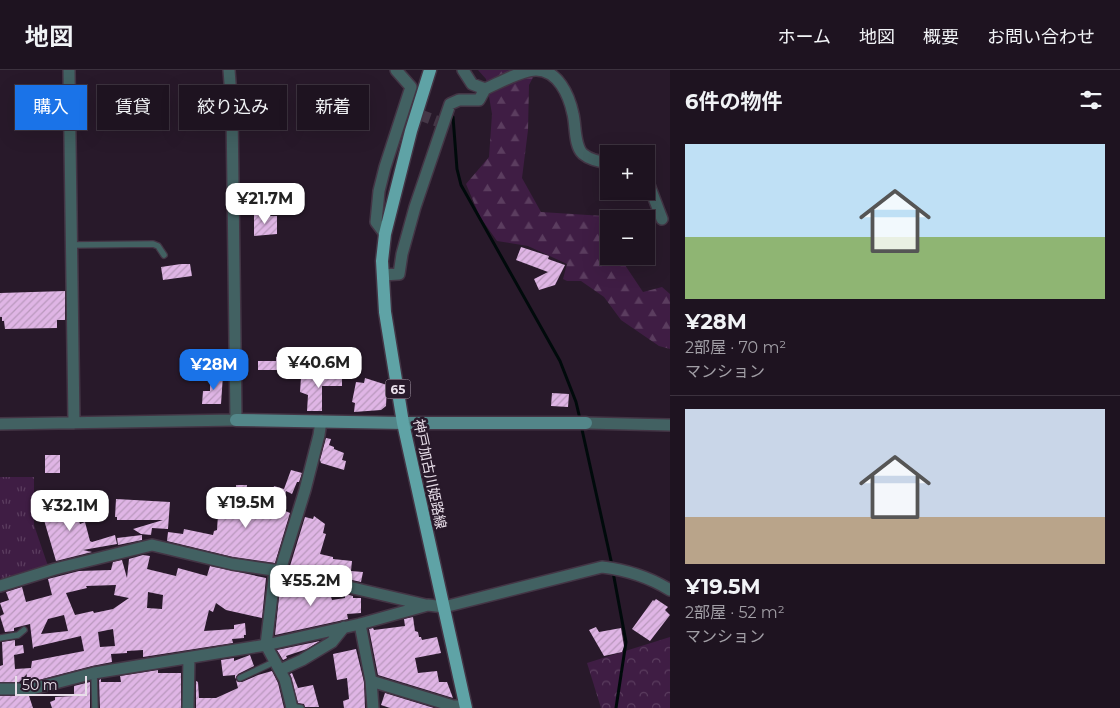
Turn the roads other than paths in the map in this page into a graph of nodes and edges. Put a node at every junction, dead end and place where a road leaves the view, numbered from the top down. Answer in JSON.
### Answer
{"nodes":[{"id":1,"x":68,"y":70,"type":"edge"},
{"id":2,"x":229,"y":70,"type":"edge"},
{"id":3,"x":396,"y":70,"type":"edge"},
{"id":4,"x":430,"y":70,"type":"edge"},
{"id":5,"x":463,"y":70,"type":"edge"},
{"id":6,"x":485,"y":89,"type":"junction"},
{"id":7,"x":600,"y":160,"type":"edge"},
{"id":8,"x":655,"y":200,"type":"edge"},
{"id":9,"x":662,"y":219,"type":"dead end"},
{"id":10,"x":384,"y":234,"type":"junction"},
{"id":11,"x":71,"y":245,"type":"junction"},
{"id":12,"x":164,"y":255,"type":"dead end"},
{"id":13,"x":383,"y":275,"type":"junction"},
{"id":14,"x":236,"y":420,"type":"junction"},
{"id":15,"x":321,"y":421,"type":"junction"},
{"id":16,"x":74,"y":423,"type":"junction"},
{"id":17,"x":403,"y":423,"type":"junction"},
{"id":18,"x":586,"y":423,"type":"joint"},
{"id":19,"x":0,"y":424,"type":"edge"},
{"id":20,"x":670,"y":425,"type":"edge"},
{"id":21,"x":277,"y":571,"type":"junction"},
{"id":22,"x":0,"y":586,"type":"edge"},
{"id":23,"x":670,"y":590,"type":"edge"},
{"id":24,"x":428,"y":605,"type":"junction"},
{"id":25,"x":444,"y":607,"type":"junction"},
{"id":26,"x":360,"y":624,"type":"junction"},
{"id":27,"x":344,"y":627,"type":"junction"},
{"id":28,"x":24,"y":630,"type":"dead end"},
{"id":29,"x":0,"y":638,"type":"edge"},
{"id":30,"x":266,"y":645,"type":"junction"},
{"id":31,"x":189,"y":658,"type":"junction"},
{"id":32,"x":278,"y":666,"type":"junction"},
{"id":33,"x":94,"y":673,"type":"junction"},
{"id":34,"x":240,"y":678,"type":"dead end"},
{"id":35,"x":371,"y":681,"type":"junction"},
{"id":36,"x":0,"y":688,"type":"edge"},
{"id":37,"x":375,"y":707,"type":"edge"},
{"id":38,"x":465,"y":707,"type":"edge"},
{"id":39,"x":95,"y":708,"type":"edge"},
{"id":40,"x":188,"y":708,"type":"edge"},
{"id":41,"x":295,"y":708,"type":"edge"}],
"edges":[{"from":1,"to":11,"type":"street"},
{"from":2,"to":14,"type":"street"},
{"from":3,"to":10,"type":"street"},
{"from":4,"to":10,"type":"main road","name":"神戸加古川姫路線","number":"65"},
{"from":5,"to":6,"type":"street"},
{"from":6,"to":7,"type":"street"},
{"from":6,"to":13,"type":"street"},
{"from":8,"to":9,"type":"street"},
{"from":10,"to":13,"type":"main road","name":"神戸加古川姫路線","number":"65"},
{"from":11,"to":12,"type":"lane"},
{"from":11,"to":16,"type":"street"},
{"from":13,"to":17,"type":"main road","name":"神戸加古川姫路線","number":"65"},
{"from":14,"to":15,"type":"street"},
{"from":14,"to":16,"type":"street"},
{"from":15,"to":17,"type":"street"},
{"from":15,"to":21,"type":"street"},
{"from":16,"to":19,"type":"street"},
{"from":17,"to":18,"type":"street"},
{"from":17,"to":25,"type":"main road","name":"神戸加古川姫路線","number":"65"},
{"from":18,"to":20,"type":"street"},
{"from":21,"to":22,"type":"street"},
{"from":21,"to":24,"type":"street"},
{"from":21,"to":30,"type":"street"},
{"from":23,"to":25,"type":"street"},
{"from":24,"to":25,"type":"street"},
{"from":24,"to":26,"type":"street"},
{"from":25,"to":38,"type":"main road","name":"神戸加古川姫路線","number":"65"},
{"from":26,"to":27,"type":"street"},
{"from":26,"to":35,"type":"street"},
{"from":27,"to":30,"type":"street"},
{"from":27,"to":32,"type":"street"},
{"from":28,"to":29,"type":"lane"},
{"from":30,"to":31,"type":"street"},
{"from":30,"to":32,"type":"street"},
{"from":31,"to":33,"type":"street"},
{"from":31,"to":40,"type":"street"},
{"from":32,"to":34,"type":"lane"},
{"from":32,"to":41,"type":"street"},
{"from":33,"to":36,"type":"street"},
{"from":33,"to":39,"type":"lane"},
{"from":35,"to":37,"type":"street"},
{"from":35,"to":38,"type":"street"}]}
